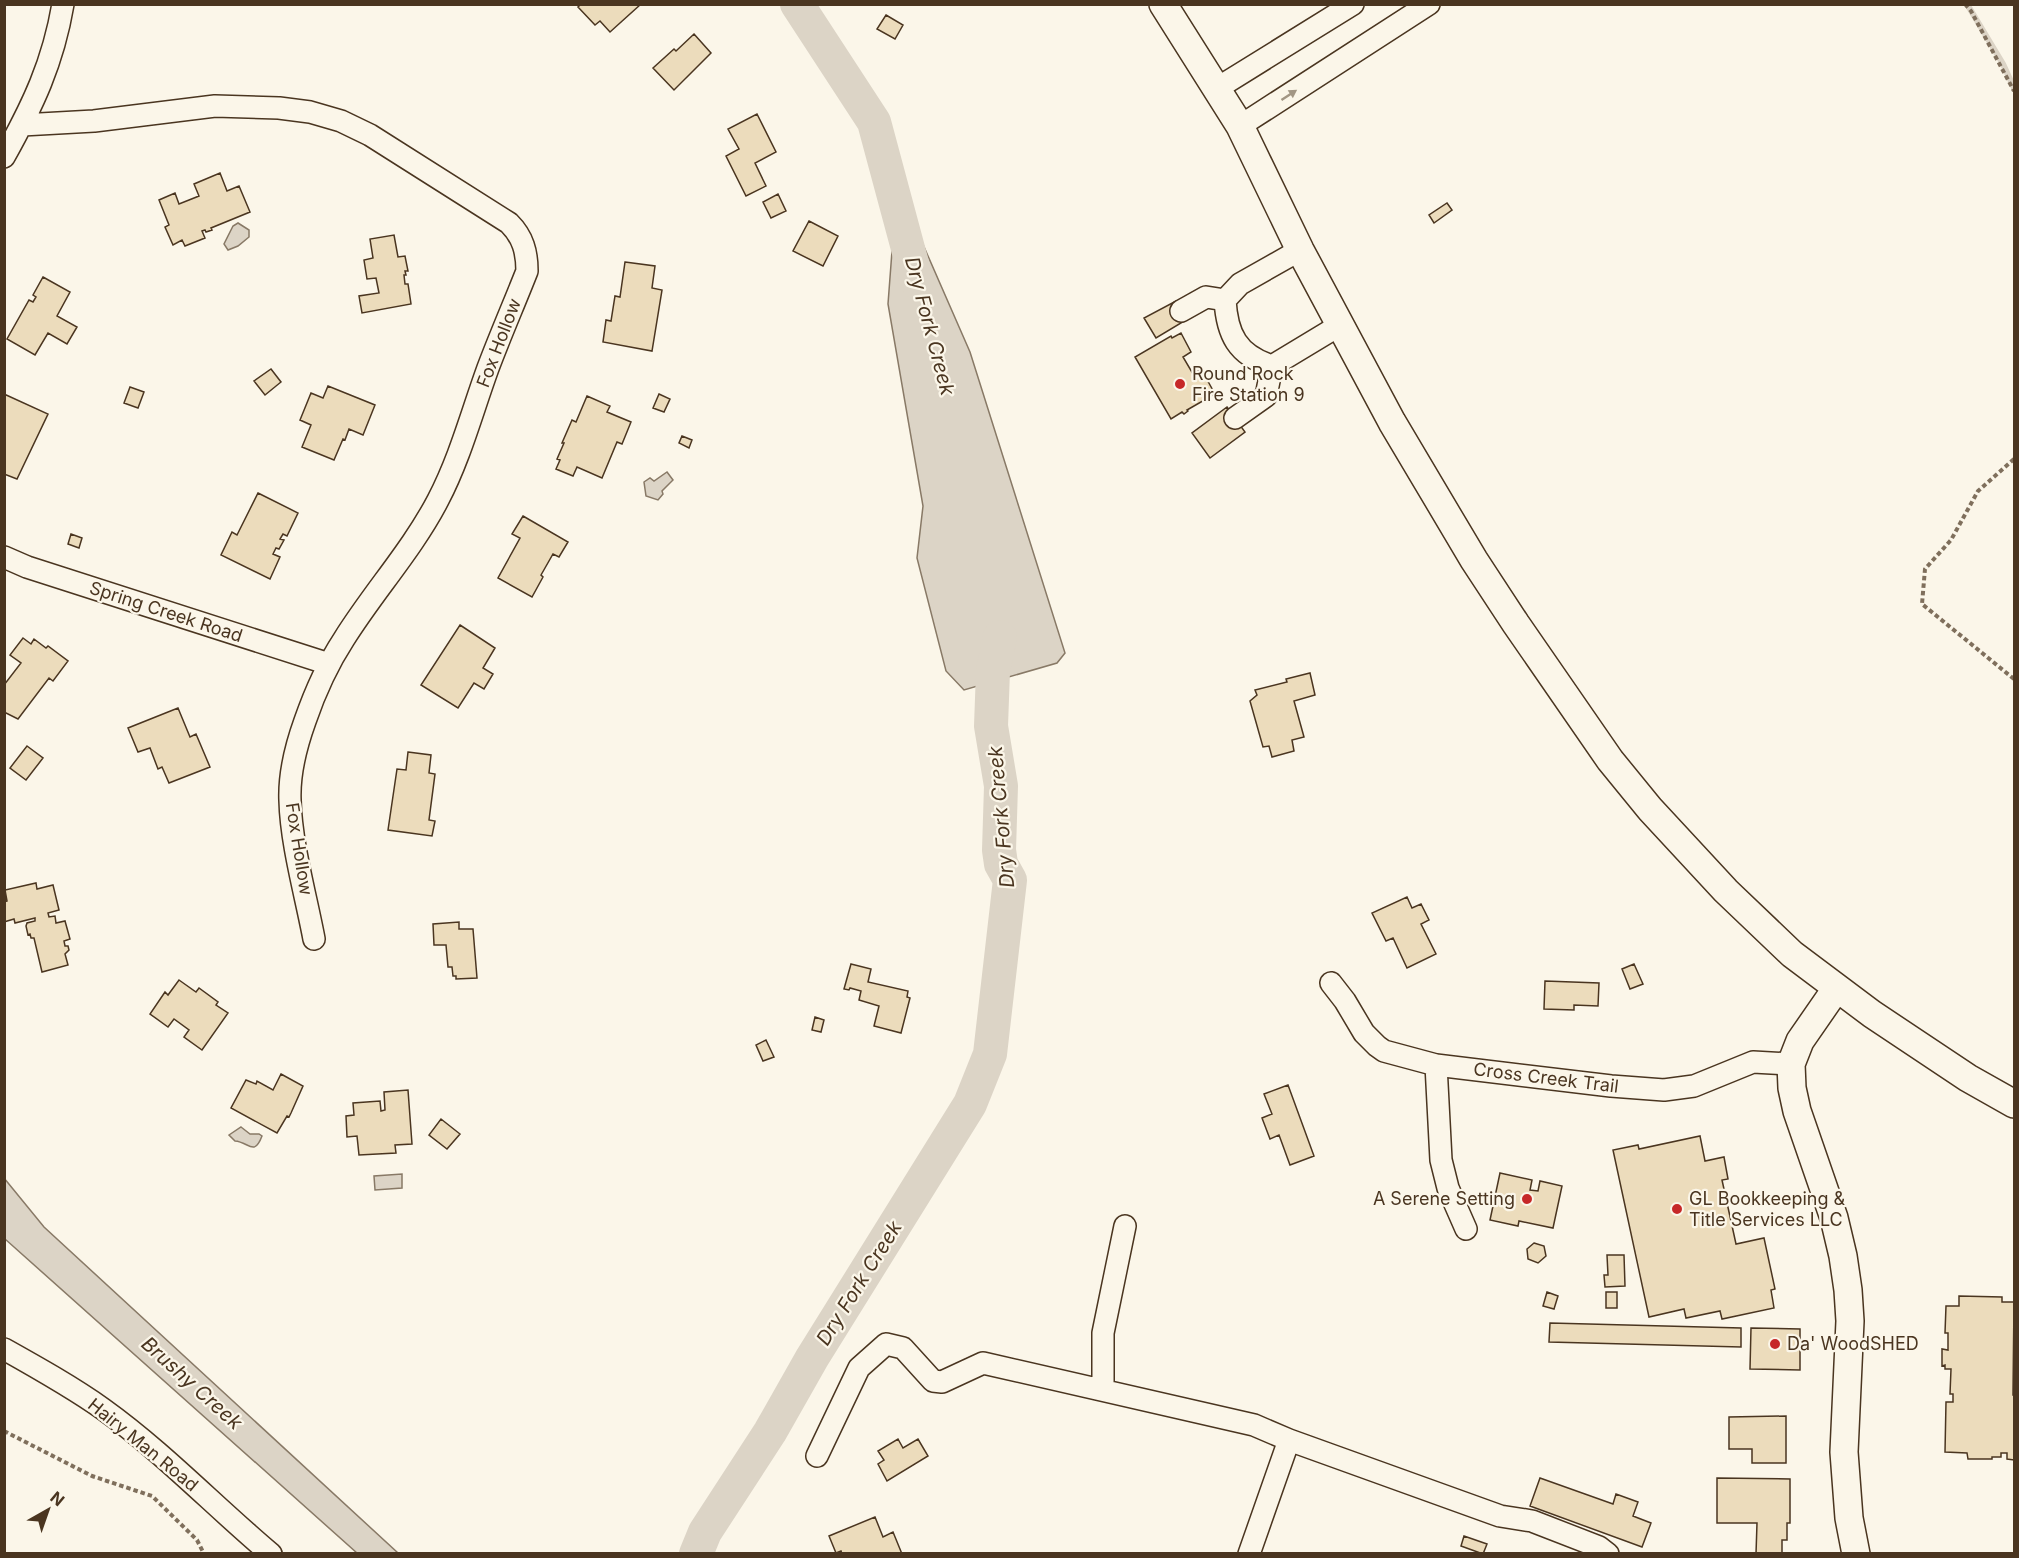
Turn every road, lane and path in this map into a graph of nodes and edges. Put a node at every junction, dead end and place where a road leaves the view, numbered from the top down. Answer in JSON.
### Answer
{"nodes":[{"id":1,"x":63,"y":4,"type":"edge"},
{"id":2,"x":1162,"y":4,"type":"edge"},
{"id":3,"x":1353,"y":4,"type":"edge"},
{"id":4,"x":1429,"y":4,"type":"edge"},
{"id":5,"x":1965,"y":4,"type":"edge"},
{"id":6,"x":1216,"y":90,"type":"junction"},
{"id":7,"x":2014,"y":91,"type":"edge"},
{"id":8,"x":22,"y":125,"type":"junction"},
{"id":9,"x":1239,"y":126,"type":"junction"},
{"id":10,"x":4,"y":157,"type":"edge"},
{"id":11,"x":1300,"y":250,"type":"junction"},
{"id":12,"x":1225,"y":300,"type":"junction"},
{"id":13,"x":1181,"y":311,"type":"dead end"},
{"id":14,"x":1340,"y":325,"type":"junction"},
{"id":15,"x":1272,"y":366,"type":"junction"},
{"id":16,"x":1235,"y":418,"type":"dead end"},
{"id":17,"x":2014,"y":459,"type":"edge"},
{"id":18,"x":4,"y":557,"type":"edge"},
{"id":19,"x":328,"y":664,"type":"junction"},
{"id":20,"x":2014,"y":679,"type":"edge"},
{"id":21,"x":314,"y":939,"type":"dead end"},
{"id":22,"x":1331,"y":983,"type":"dead end"},
{"id":23,"x":1836,"y":989,"type":"junction"},
{"id":24,"x":1791,"y":1064,"type":"junction"},
{"id":25,"x":1436,"y":1065,"type":"junction"},
{"id":26,"x":2014,"y":1104,"type":"edge"},
{"id":27,"x":1125,"y":1226,"type":"dead end"},
{"id":28,"x":1466,"y":1229,"type":"dead end"},
{"id":29,"x":4,"y":1349,"type":"edge"},
{"id":30,"x":1103,"y":1389,"type":"junction"},
{"id":31,"x":4,"y":1431,"type":"edge"},
{"id":32,"x":1289,"y":1440,"type":"junction"},
{"id":33,"x":817,"y":1456,"type":"dead end"},
{"id":34,"x":204,"y":1554,"type":"edge"},
{"id":35,"x":271,"y":1554,"type":"edge"},
{"id":36,"x":1249,"y":1554,"type":"edge"},
{"id":37,"x":1608,"y":1554,"type":"edge"},
{"id":38,"x":1856,"y":1554,"type":"edge"}],
"edges":[{"from":1,"to":8,"type":"street"},
{"from":2,"to":6,"type":"main road"},
{"from":3,"to":6,"type":"street"},
{"from":9,"to":4,"type":"street","one_way":true},
{"from":5,"to":7,"type":"path"},
{"from":6,"to":9,"type":"main road"},
{"from":8,"to":10,"type":"street"},
{"from":8,"to":19,"type":"street","name":"Fox Hollow"},
{"from":9,"to":11,"type":"main road"},
{"from":11,"to":12,"type":"street"},
{"from":11,"to":14,"type":"main road"},
{"from":12,"to":13,"type":"street"},
{"from":12,"to":15,"type":"street"},
{"from":14,"to":15,"type":"street"},
{"from":14,"to":23,"type":"main road"},
{"from":15,"to":16,"type":"street"},
{"from":17,"to":20,"type":"path"},
{"from":18,"to":19,"type":"street","name":"Spring Creek Road"},
{"from":19,"to":21,"type":"street","name":"Fox Hollow"},
{"from":22,"to":25,"type":"street","name":"Cross Creek Trail"},
{"from":23,"to":24,"type":"main road"},
{"from":23,"to":26,"type":"main road"},
{"from":24,"to":25,"type":"street","name":"Cross Creek Trail"},
{"from":24,"to":38,"type":"main road"},
{"from":25,"to":28,"type":"street"},
{"from":27,"to":30,"type":"street"},
{"from":29,"to":35,"type":"street","name":"Hairy Man Road"},
{"from":30,"to":32,"type":"street"},
{"from":30,"to":33,"type":"street"},
{"from":31,"to":34,"type":"path"},
{"from":32,"to":36,"type":"street"},
{"from":32,"to":37,"type":"street"}]}
